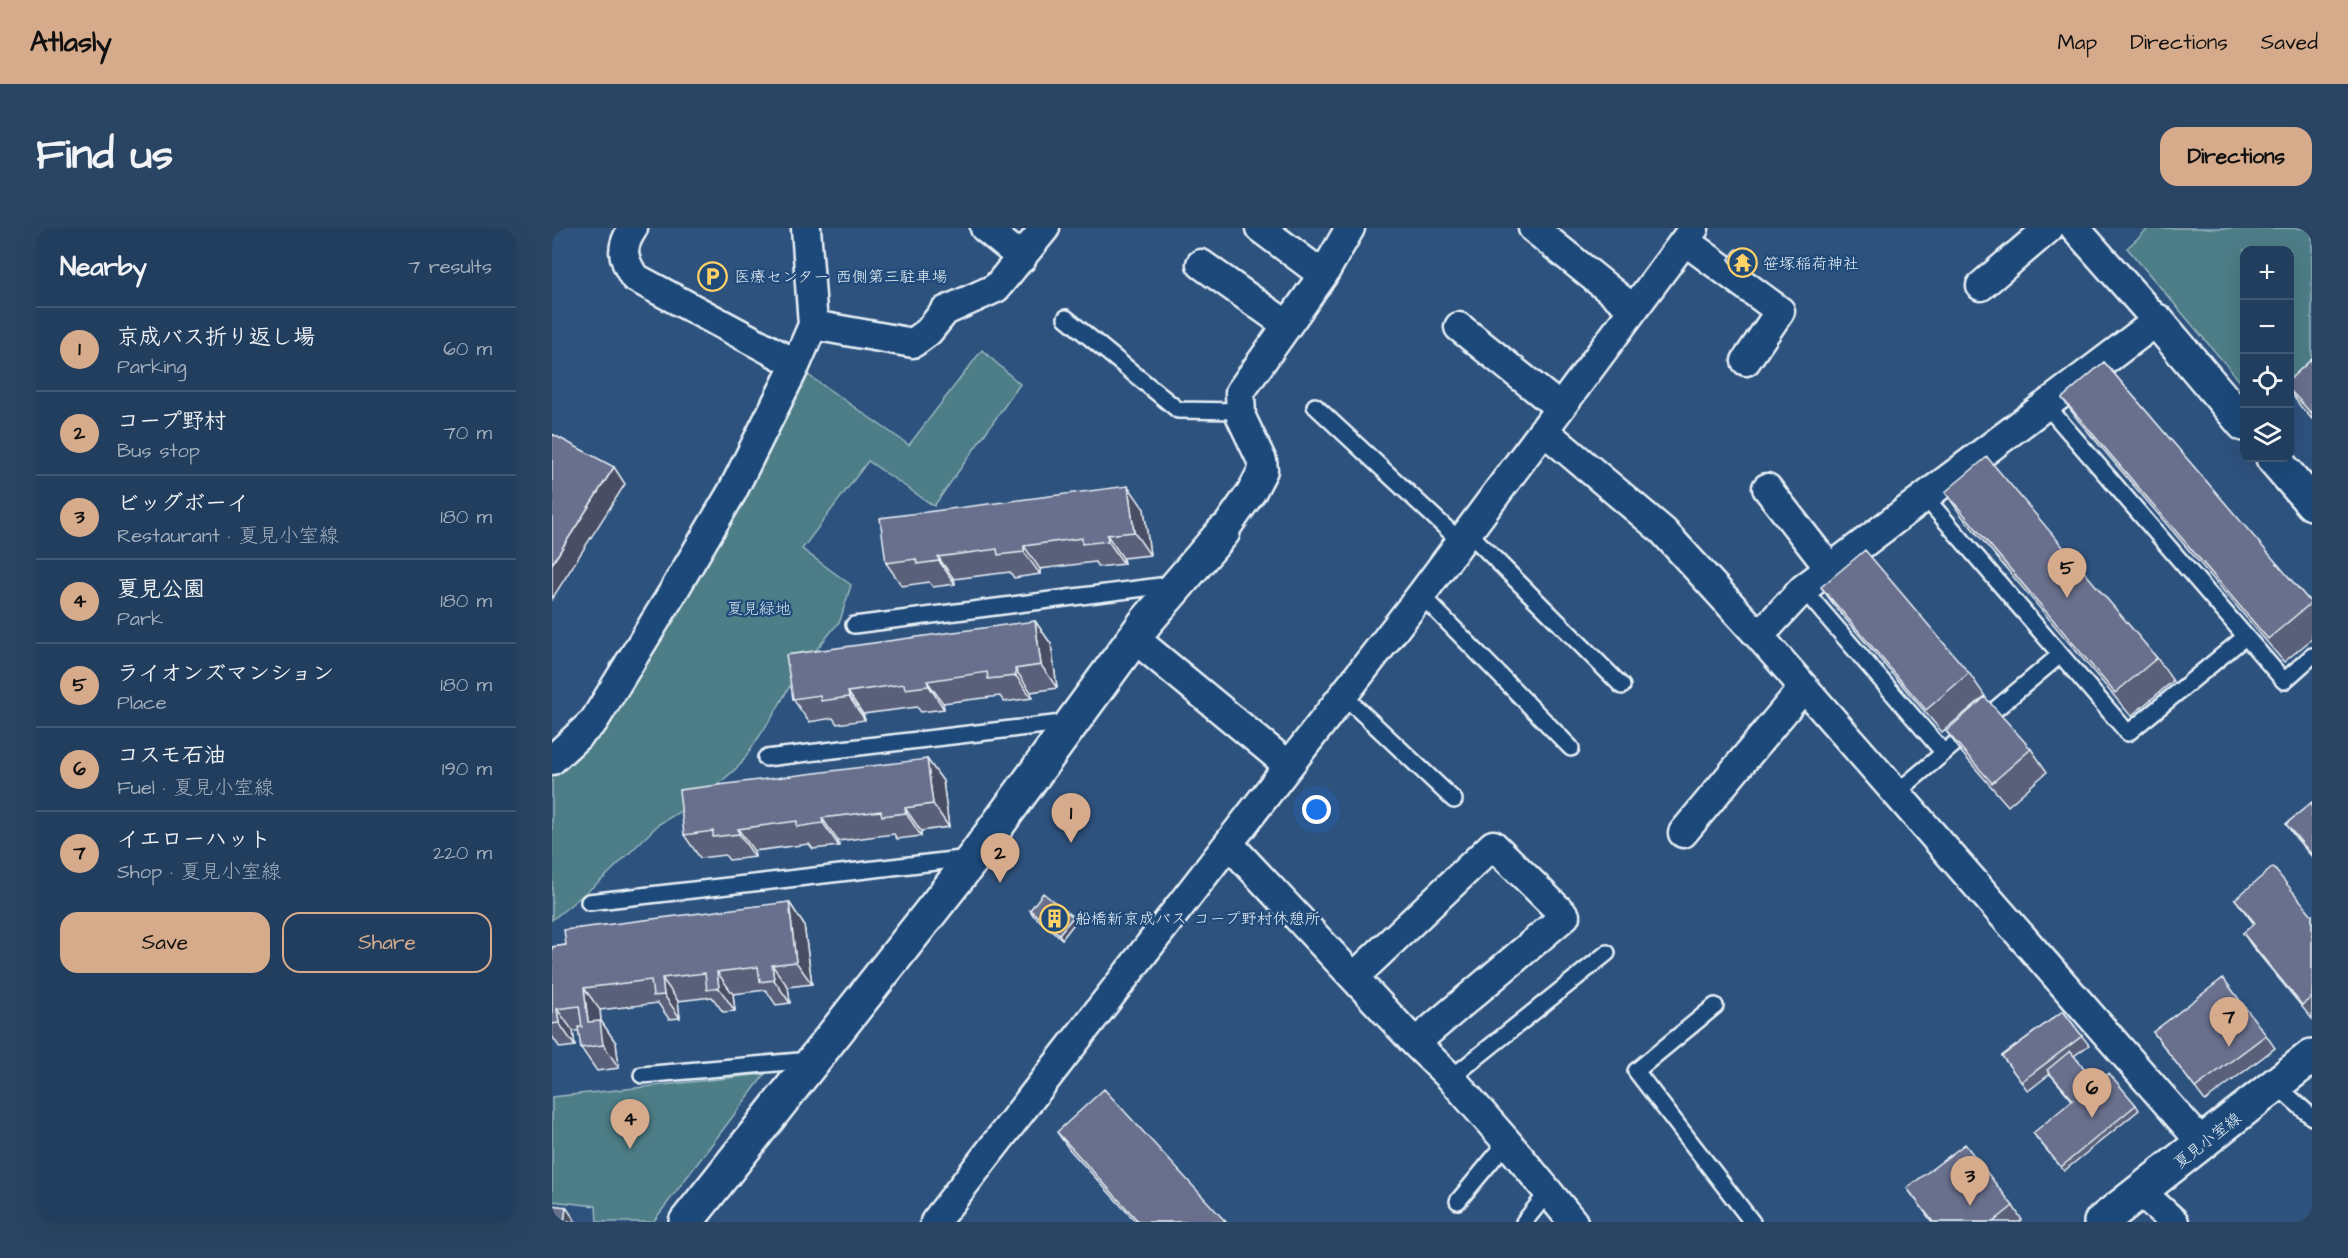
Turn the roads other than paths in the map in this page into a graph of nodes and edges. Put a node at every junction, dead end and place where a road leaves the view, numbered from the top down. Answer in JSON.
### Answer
{"nodes":[{"id":1,"x":633,"y":228,"type":"edge"},
{"id":2,"x":806,"y":228,"type":"edge"},
{"id":3,"x":984,"y":228,"type":"edge"},
{"id":4,"x":1045,"y":228,"type":"edge"},
{"id":5,"x":1260,"y":228,"type":"edge"},
{"id":6,"x":1350,"y":228,"type":"edge"},
{"id":7,"x":1533,"y":228,"type":"edge"},
{"id":8,"x":2049,"y":228,"type":"edge"},
{"id":9,"x":2075,"y":228,"type":"edge"},
{"id":10,"x":1690,"y":234,"type":"edge"},
{"id":11,"x":1022,"y":258,"type":"junction"},
{"id":12,"x":1201,"y":264,"type":"dead end"},
{"id":13,"x":1323,"y":275,"type":"junction"},
{"id":14,"x":1981,"y":286,"type":"dead end"},
{"id":15,"x":1633,"y":309,"type":"junction"},
{"id":16,"x":1066,"y":318,"type":"dead end"},
{"id":17,"x":2157,"y":321,"type":"junction"},
{"id":18,"x":813,"y":325,"type":"junction"},
{"id":19,"x":1287,"y":325,"type":"junction"},
{"id":20,"x":1459,"y":327,"type":"dead end"},
{"id":21,"x":1746,"y":361,"type":"dead end"},
{"id":22,"x":796,"y":364,"type":"junction"},
{"id":23,"x":2046,"y":405,"type":"junction"},
{"id":24,"x":1315,"y":406,"type":"dead end"},
{"id":25,"x":1240,"y":411,"type":"junction"},
{"id":26,"x":1551,"y":419,"type":"junction"},
{"id":27,"x":2240,"y":419,"type":"edge"},
{"id":28,"x":2276,"y":462,"type":"edge"},
{"id":29,"x":1767,"y":488,"type":"dead end"},
{"id":30,"x":1925,"y":497,"type":"junction"},
{"id":31,"x":2312,"y":503,"type":"edge"},
{"id":32,"x":1223,"y":532,"type":"joint"},
{"id":33,"x":1463,"y":536,"type":"junction"},
{"id":34,"x":1830,"y":569,"type":"junction"},
{"id":35,"x":1177,"y":584,"type":"junction"},
{"id":36,"x":1803,"y":589,"type":"junction"},
{"id":37,"x":1421,"y":595,"type":"junction"},
{"id":38,"x":854,"y":625,"type":"dead end"},
{"id":39,"x":1760,"y":636,"type":"junction"},
{"id":40,"x":2245,"y":637,"type":"junction"},
{"id":41,"x":1134,"y":638,"type":"junction"},
{"id":42,"x":2060,"y":655,"type":"junction"},
{"id":43,"x":2312,"y":656,"type":"edge"},
{"id":44,"x":1622,"y":686,"type":"dead end"},
{"id":45,"x":1803,"y":688,"type":"junction"},
{"id":46,"x":1342,"y":694,"type":"junction"},
{"id":47,"x":1073,"y":722,"type":"junction"},
{"id":48,"x":1571,"y":748,"type":"dead end"},
{"id":49,"x":1944,"y":753,"type":"junction"},
{"id":50,"x":766,"y":758,"type":"dead end"},
{"id":51,"x":552,"y":760,"type":"edge"},
{"id":52,"x":1288,"y":765,"type":"junction"},
{"id":53,"x":1895,"y":794,"type":"junction"},
{"id":54,"x":1454,"y":800,"type":"dead end"},
{"id":55,"x":1683,"y":833,"type":"dead end"},
{"id":56,"x":1229,"y":844,"type":"junction"},
{"id":57,"x":974,"y":857,"type":"junction"},
{"id":58,"x":589,"y":902,"type":"dead end"},
{"id":59,"x":1608,"y":952,"type":"dead end"},
{"id":60,"x":1354,"y":976,"type":"junction"},
{"id":61,"x":1715,"y":1006,"type":"dead end"},
{"id":62,"x":1415,"y":1043,"type":"junction"},
{"id":63,"x":2312,"y":1056,"type":"edge"},
{"id":64,"x":815,"y":1060,"type":"junction"},
{"id":65,"x":642,"y":1075,"type":"dead end"},
{"id":66,"x":1451,"y":1078,"type":"junction"},
{"id":67,"x":2277,"y":1085,"type":"junction"},
{"id":68,"x":2312,"y":1117,"type":"edge"},
{"id":69,"x":1508,"y":1142,"type":"junction"},
{"id":70,"x":2202,"y":1143,"type":"junction"},
{"id":71,"x":1549,"y":1191,"type":"junction"},
{"id":72,"x":2141,"y":1192,"type":"junction"},
{"id":73,"x":1458,"y":1201,"type":"dead end"},
{"id":74,"x":946,"y":1218,"type":"edge"},
{"id":75,"x":686,"y":1222,"type":"edge"},
{"id":76,"x":1524,"y":1222,"type":"edge"},
{"id":77,"x":1574,"y":1222,"type":"edge"},
{"id":78,"x":1752,"y":1222,"type":"edge"},
{"id":79,"x":2101,"y":1222,"type":"edge"},
{"id":80,"x":2174,"y":1222,"type":"edge"}],
"edges":[{"from":1,"to":22,"type":"street"},
{"from":2,"to":18,"type":"street"},
{"from":3,"to":11,"type":"street"},
{"from":4,"to":11,"type":"street"},
{"from":5,"to":13,"type":"street"},
{"from":6,"to":13,"type":"street"},
{"from":7,"to":15,"type":"street"},
{"from":8,"to":14,"type":"street"},
{"from":9,"to":17,"type":"street"},
{"from":10,"to":15,"type":"street"},
{"from":10,"to":21,"type":"street"},
{"from":11,"to":18,"type":"street"},
{"from":12,"to":19,"type":"street"},
{"from":13,"to":19,"type":"street"},
{"from":15,"to":26,"type":"street"},
{"from":16,"to":25,"type":"lane"},
{"from":17,"to":23,"type":"street"},
{"from":17,"to":27,"type":"street"},
{"from":18,"to":22,"type":"street"},
{"from":19,"to":25,"type":"street"},
{"from":20,"to":26,"type":"street"},
{"from":22,"to":51,"type":"street"},
{"from":23,"to":30,"type":"street"},
{"from":23,"to":40,"type":"lane"},
{"from":24,"to":33,"type":"lane"},
{"from":25,"to":32,"type":"street"},
{"from":26,"to":33,"type":"street"},
{"from":26,"to":39,"type":"street"},
{"from":28,"to":31,"type":"street"},
{"from":29,"to":34,"type":"street"},
{"from":30,"to":34,"type":"street"},
{"from":30,"to":42,"type":"lane"},
{"from":32,"to":35,"type":"street"},
{"from":33,"to":37,"type":"street"},
{"from":33,"to":44,"type":"lane"},
{"from":34,"to":36,"type":"street"},
{"from":35,"to":38,"type":"lane"},
{"from":35,"to":41,"type":"street"},
{"from":36,"to":39,"type":"street"},
{"from":36,"to":49,"type":"lane"},
{"from":37,"to":46,"type":"street"},
{"from":37,"to":48,"type":"lane"},
{"from":39,"to":45,"type":"street"},
{"from":40,"to":42,"type":"lane"},
{"from":40,"to":43,"type":"lane"},
{"from":41,"to":47,"type":"street"},
{"from":41,"to":52,"type":"street"},
{"from":42,"to":49,"type":"lane"},
{"from":45,"to":53,"type":"street"},
{"from":45,"to":55,"type":"street"},
{"from":46,"to":52,"type":"street"},
{"from":46,"to":54,"type":"lane"},
{"from":47,"to":50,"type":"lane"},
{"from":47,"to":57,"type":"street"},
{"from":49,"to":53,"type":"lane"},
{"from":52,"to":56,"type":"street"},
{"from":53,"to":70,"type":"street"},
{"from":56,"to":60,"type":"street"},
{"from":56,"to":74,"type":"street"},
{"from":57,"to":58,"type":"lane"},
{"from":57,"to":64,"type":"street"},
{"from":59,"to":66,"type":"lane"},
{"from":60,"to":62,"type":"street"},
{"from":60,"to":62,"type":"street"},
{"from":61,"to":78,"type":"lane"},
{"from":62,"to":66,"type":"street"},
{"from":63,"to":67,"type":"street","name":"夏見小室線"},
{"from":64,"to":65,"type":"lane"},
{"from":64,"to":75,"type":"street"},
{"from":66,"to":69,"type":"street"},
{"from":67,"to":68,"type":"lane"},
{"from":67,"to":70,"type":"street","name":"夏見小室線"},
{"from":69,"to":71,"type":"street"},
{"from":69,"to":73,"type":"lane"},
{"from":70,"to":72,"type":"street","name":"夏見小室線"},
{"from":71,"to":76,"type":"lane"},
{"from":71,"to":77,"type":"street"},
{"from":72,"to":79,"type":"street","name":"夏見小室線"},
{"from":72,"to":80,"type":"street"}]}
